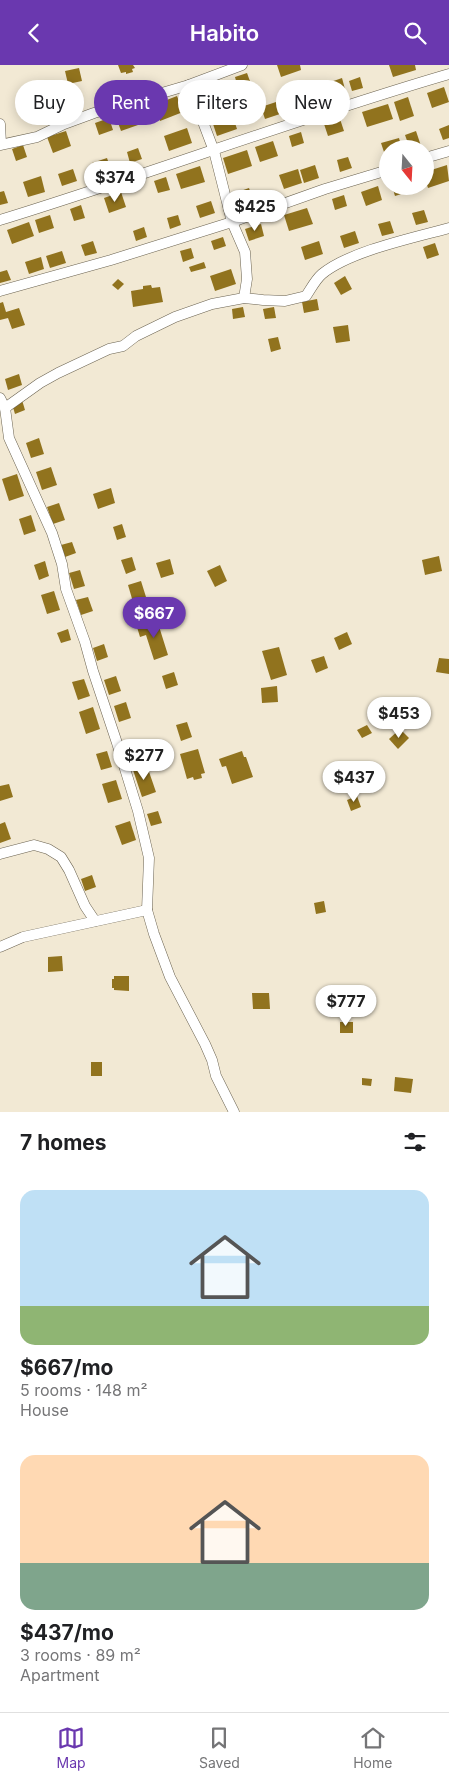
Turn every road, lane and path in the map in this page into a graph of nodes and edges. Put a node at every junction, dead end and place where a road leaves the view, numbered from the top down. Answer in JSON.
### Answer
{"nodes":[{"id":1,"x":242,"y":65,"type":"edge"},
{"id":2,"x":449,"y":74,"type":"edge"},
{"id":3,"x":203,"y":80,"type":"edge"},
{"id":4,"x":178,"y":88,"type":"edge"},
{"id":5,"x":0,"y":123,"type":"edge"},
{"id":6,"x":205,"y":125,"type":"edge"},
{"id":7,"x":1,"y":144,"type":"edge"},
{"id":8,"x":214,"y":151,"type":"junction"},
{"id":9,"x":449,"y":151,"type":"edge"},
{"id":10,"x":434,"y":155,"type":"edge"},
{"id":11,"x":379,"y":173,"type":"edge"},
{"id":12,"x":0,"y":220,"type":"edge"},
{"id":13,"x":232,"y":222,"type":"junction"},
{"id":14,"x":449,"y":228,"type":"edge"},
{"id":15,"x":0,"y":291,"type":"edge"},
{"id":16,"x":244,"y":298,"type":"junction"},
{"id":17,"x":2,"y":403,"type":"edge"},
{"id":18,"x":5,"y":440,"type":"edge"},
{"id":19,"x":0,"y":854,"type":"edge"},
{"id":20,"x":148,"y":911,"type":"junction"},
{"id":21,"x":95,"y":921,"type":"junction"},
{"id":22,"x":0,"y":947,"type":"edge"},
{"id":23,"x":234,"y":1112,"type":"edge"}],
"edges":[{"from":1,"to":3,"type":"street"},
{"from":2,"to":8,"type":"street"},
{"from":4,"to":7,"type":"street"},
{"from":5,"to":7,"type":"street"},
{"from":6,"to":8,"type":"street"},
{"from":8,"to":12,"type":"street"},
{"from":8,"to":13,"type":"street"},
{"from":9,"to":10,"type":"street"},
{"from":11,"to":13,"type":"street"},
{"from":13,"to":15,"type":"street"},
{"from":13,"to":16,"type":"street"},
{"from":14,"to":16,"type":"street"},
{"from":16,"to":17,"type":"street"},
{"from":17,"to":18,"type":"street"},
{"from":18,"to":20,"type":"street"},
{"from":19,"to":21,"type":"street"},
{"from":20,"to":21,"type":"street"},
{"from":20,"to":23,"type":"street"},
{"from":21,"to":22,"type":"street"}]}
